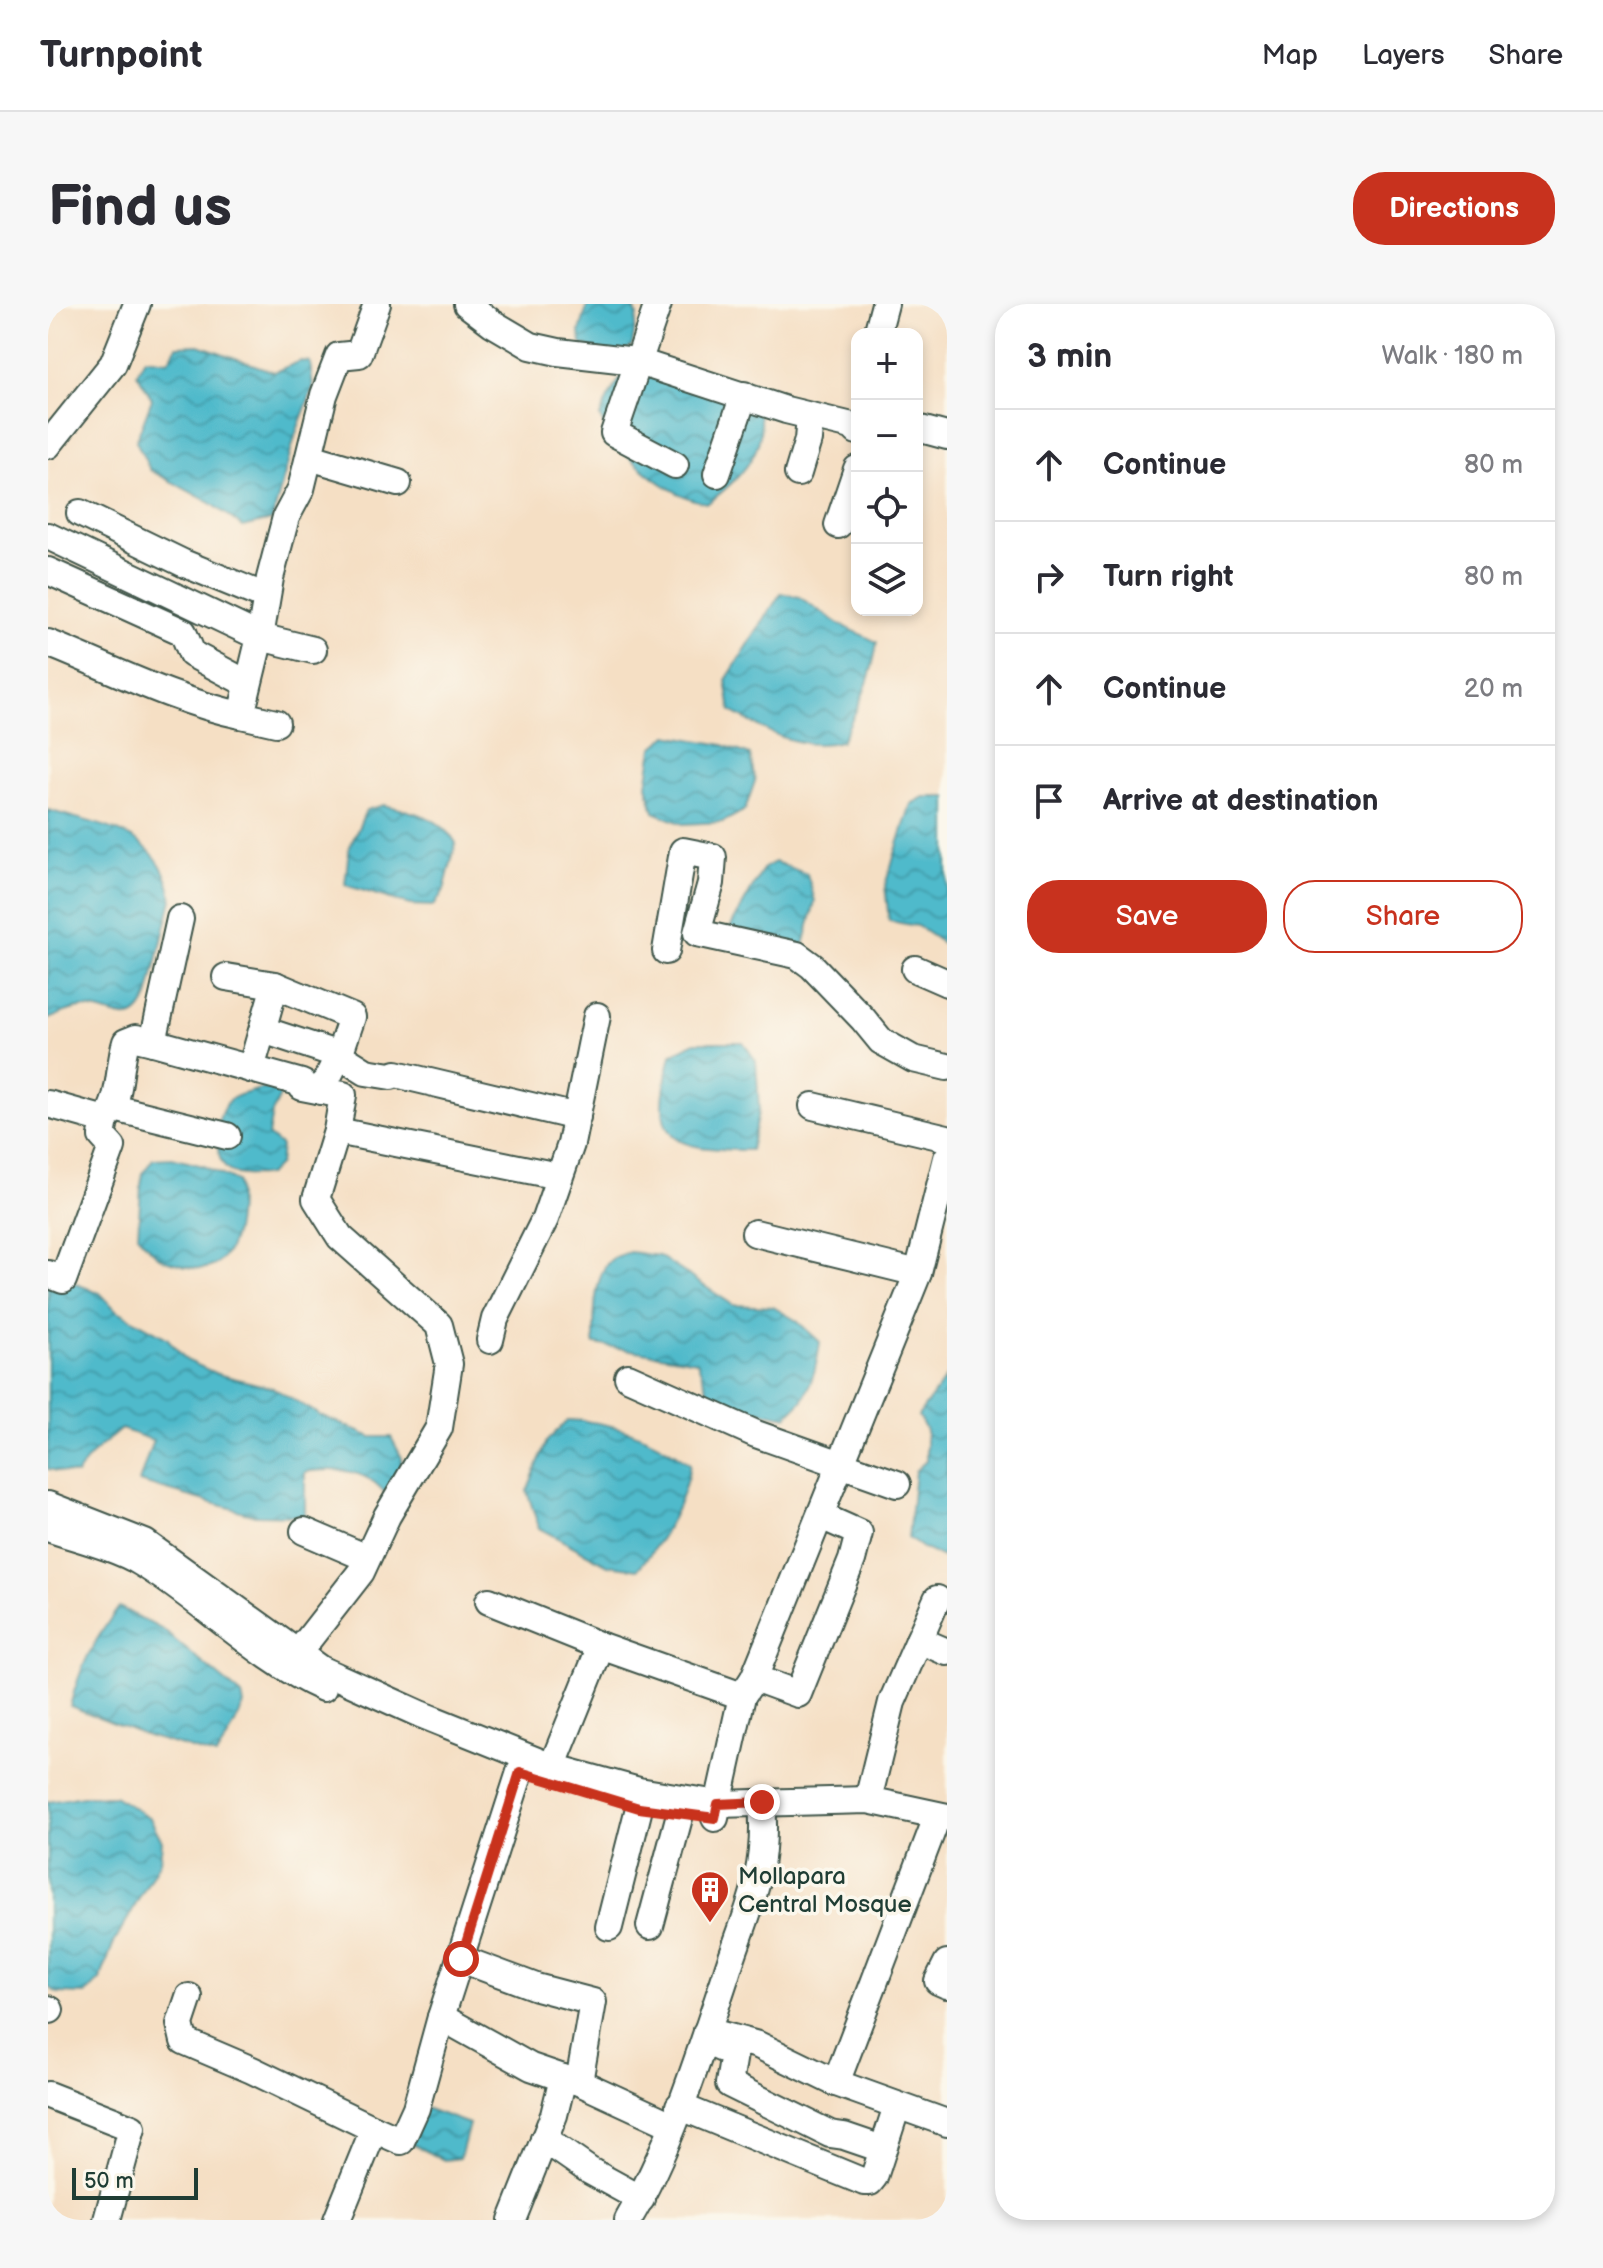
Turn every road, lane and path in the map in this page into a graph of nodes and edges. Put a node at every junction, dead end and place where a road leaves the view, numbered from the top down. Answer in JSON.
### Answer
{"nodes":[{"id":1,"x":137,"y":304,"type":"edge"},
{"id":2,"x":377,"y":304,"type":"edge"},
{"id":3,"x":658,"y":304,"type":"edge"},
{"id":4,"x":885,"y":304,"type":"edge"},
{"id":5,"x":472,"y":305,"type":"edge"},
{"id":6,"x":879,"y":328,"type":"edge"},
{"id":7,"x":636,"y":361,"type":"junction"},
{"id":8,"x":744,"y":395,"type":"junction"},
{"id":9,"x":810,"y":416,"type":"junction"},
{"id":10,"x":851,"y":421,"type":"edge"},
{"id":11,"x":923,"y":430,"type":"edge"},
{"id":12,"x":947,"y":436,"type":"edge"},
{"id":13,"x":48,"y":445,"type":"edge"},
{"id":14,"x":310,"y":457,"type":"junction"},
{"id":15,"x":675,"y":465,"type":"dead end"},
{"id":16,"x":856,"y":472,"type":"edge"},
{"id":17,"x":798,"y":473,"type":"dead end"},
{"id":18,"x":717,"y":474,"type":"dead end"},
{"id":19,"x":398,"y":483,"type":"dead end"},
{"id":20,"x":80,"y":513,"type":"dead end"},
{"id":21,"x":838,"y":525,"type":"dead end"},
{"id":22,"x":48,"y":536,"type":"edge"},
{"id":23,"x":48,"y":571,"type":"edge"},
{"id":24,"x":266,"y":597,"type":"junction"},
{"id":25,"x":260,"y":637,"type":"junction"},
{"id":26,"x":48,"y":643,"type":"edge"},
{"id":27,"x":313,"y":650,"type":"dead end"},
{"id":28,"x":248,"y":684,"type":"junction"},
{"id":29,"x":241,"y":715,"type":"junction"},
{"id":30,"x":276,"y":723,"type":"dead end"},
{"id":31,"x":180,"y":919,"type":"dead end"},
{"id":32,"x":666,"y":951,"type":"dead end"},
{"id":33,"x":915,"y":969,"type":"dead end"},
{"id":34,"x":226,"y":977,"type":"dead end"},
{"id":35,"x":947,"y":983,"type":"edge"},
{"id":36,"x":275,"y":985,"type":"junction"},
{"id":37,"x":597,"y":1016,"type":"dead end"},
{"id":38,"x":263,"y":1030,"type":"junction"},
{"id":39,"x":153,"y":1042,"type":"junction"},
{"id":40,"x":339,"y":1055,"type":"junction"},
{"id":41,"x":947,"y":1067,"type":"edge"},
{"id":42,"x":251,"y":1069,"type":"junction"},
{"id":43,"x":321,"y":1091,"type":"junction"},
{"id":44,"x":48,"y":1104,"type":"edge"},
{"id":45,"x":813,"y":1106,"type":"dead end"},
{"id":46,"x":110,"y":1114,"type":"junction"},
{"id":47,"x":577,"y":1117,"type":"junction"},
{"id":48,"x":337,"y":1131,"type":"junction"},
{"id":49,"x":227,"y":1136,"type":"dead end"},
{"id":50,"x":947,"y":1138,"type":"edge"},
{"id":51,"x":947,"y":1158,"type":"edge"},
{"id":52,"x":558,"y":1176,"type":"junction"},
{"id":53,"x":755,"y":1233,"type":"dead end"},
{"id":54,"x":918,"y":1273,"type":"junction"},
{"id":55,"x":48,"y":1274,"type":"edge"},
{"id":56,"x":490,"y":1340,"type":"dead end"},
{"id":57,"x":628,"y":1377,"type":"dead end"},
{"id":58,"x":841,"y":1465,"type":"junction"},
{"id":59,"x":897,"y":1484,"type":"dead end"},
{"id":60,"x":48,"y":1505,"type":"edge"},
{"id":61,"x":821,"y":1516,"type":"junction"},
{"id":62,"x":48,"y":1528,"type":"edge"},
{"id":63,"x":304,"y":1531,"type":"dead end"},
{"id":64,"x":367,"y":1558,"type":"junction"},
{"id":65,"x":937,"y":1599,"type":"dead end"},
{"id":66,"x":489,"y":1601,"type":"dead end"},
{"id":67,"x":919,"y":1640,"type":"junction"},
{"id":68,"x":601,"y":1646,"type":"junction"},
{"id":69,"x":947,"y":1652,"type":"edge"},
{"id":70,"x":297,"y":1654,"type":"junction"},
{"id":71,"x":748,"y":1687,"type":"junction"},
{"id":72,"x":552,"y":1767,"type":"junction"},
{"id":73,"x":520,"y":1772,"type":"junction"},
{"id":74,"x":868,"y":1800,"type":"junction"},
{"id":75,"x":639,"y":1808,"type":"junction"},
{"id":76,"x":716,"y":1811,"type":"junction"},
{"id":77,"x":763,"y":1811,"type":"junction"},
{"id":78,"x":680,"y":1814,"type":"junction"},
{"id":79,"x":942,"y":1826,"type":"edge"},
{"id":80,"x":650,"y":1926,"type":"dead end"},
{"id":81,"x":609,"y":1927,"type":"dead end"},
{"id":82,"x":461,"y":1959,"type":"junction"},
{"id":83,"x":947,"y":1963,"type":"edge"},
{"id":84,"x":947,"y":1985,"type":"edge"},
{"id":85,"x":189,"y":1997,"type":"dead end"},
{"id":86,"x":441,"y":2017,"type":"junction"},
{"id":87,"x":706,"y":2035,"type":"junction"},
{"id":88,"x":571,"y":2080,"type":"junction"},
{"id":89,"x":836,"y":2083,"type":"junction"},
{"id":90,"x":48,"y":2095,"type":"edge"},
{"id":91,"x":897,"y":2106,"type":"junction"},
{"id":92,"x":675,"y":2115,"type":"junction"},
{"id":93,"x":947,"y":2123,"type":"edge"},
{"id":94,"x":374,"y":2129,"type":"junction"},
{"id":95,"x":544,"y":2139,"type":"junction"},
{"id":96,"x":882,"y":2149,"type":"junction"},
{"id":97,"x":634,"y":2209,"type":"edge"},
{"id":98,"x":107,"y":2220,"type":"edge"},
{"id":99,"x":337,"y":2220,"type":"edge"},
{"id":100,"x":512,"y":2220,"type":"edge"}],
"edges":[{"from":1,"to":13,"type":"street"},
{"from":2,"to":14,"type":"street"},
{"from":3,"to":7,"type":"street"},
{"from":4,"to":6,"type":"street"},
{"from":5,"to":7,"type":"street"},
{"from":7,"to":8,"type":"street"},
{"from":7,"to":15,"type":"street"},
{"from":8,"to":9,"type":"street"},
{"from":8,"to":18,"type":"street"},
{"from":9,"to":10,"type":"street"},
{"from":9,"to":17,"type":"street"},
{"from":11,"to":12,"type":"street"},
{"from":14,"to":19,"type":"street"},
{"from":14,"to":24,"type":"street"},
{"from":16,"to":21,"type":"street"},
{"from":20,"to":24,"type":"street"},
{"from":22,"to":25,"type":"street"},
{"from":23,"to":28,"type":"street"},
{"from":24,"to":25,"type":"street"},
{"from":25,"to":27,"type":"street"},
{"from":25,"to":28,"type":"street"},
{"from":26,"to":29,"type":"street"},
{"from":28,"to":29,"type":"street"},
{"from":29,"to":30,"type":"street"},
{"from":31,"to":39,"type":"street"},
{"from":32,"to":41,"type":"street"},
{"from":33,"to":35,"type":"street"},
{"from":34,"to":36,"type":"street"},
{"from":36,"to":38,"type":"street"},
{"from":36,"to":40,"type":"street"},
{"from":37,"to":47,"type":"street"},
{"from":38,"to":40,"type":"street"},
{"from":38,"to":42,"type":"street"},
{"from":39,"to":42,"type":"street"},
{"from":39,"to":46,"type":"street"},
{"from":40,"to":43,"type":"street"},
{"from":40,"to":47,"type":"street"},
{"from":42,"to":43,"type":"street"},
{"from":43,"to":48,"type":"street"},
{"from":44,"to":46,"type":"street"},
{"from":45,"to":50,"type":"street"},
{"from":46,"to":49,"type":"street"},
{"from":46,"to":55,"type":"street"},
{"from":47,"to":52,"type":"street"},
{"from":48,"to":52,"type":"street"},
{"from":48,"to":64,"type":"street"},
{"from":51,"to":54,"type":"street"},
{"from":52,"to":56,"type":"street"},
{"from":53,"to":54,"type":"street"},
{"from":54,"to":58,"type":"street"},
{"from":57,"to":58,"type":"street"},
{"from":58,"to":59,"type":"street"},
{"from":58,"to":61,"type":"street"},
{"from":60,"to":70,"type":"street"},
{"from":61,"to":71,"type":"street"},
{"from":61,"to":71,"type":"street"},
{"from":62,"to":73,"type":"street"},
{"from":63,"to":64,"type":"street"},
{"from":64,"to":70,"type":"street"},
{"from":65,"to":67,"type":"street"},
{"from":66,"to":68,"type":"street"},
{"from":67,"to":69,"type":"street"},
{"from":67,"to":74,"type":"street"},
{"from":68,"to":71,"type":"street"},
{"from":68,"to":72,"type":"street"},
{"from":70,"to":72,"type":"street"},
{"from":71,"to":76,"type":"street"},
{"from":72,"to":76,"type":"street"},
{"from":73,"to":75,"type":"street"},
{"from":73,"to":82,"type":"street"},
{"from":74,"to":77,"type":"street"},
{"from":74,"to":79,"type":"street"},
{"from":75,"to":78,"type":"street"},
{"from":75,"to":81,"type":"street"},
{"from":76,"to":77,"type":"street"},
{"from":76,"to":78,"type":"street"},
{"from":77,"to":79,"type":"street"},
{"from":77,"to":87,"type":"street"},
{"from":78,"to":80,"type":"street"},
{"from":79,"to":89,"type":"street"},
{"from":82,"to":86,"type":"street"},
{"from":82,"to":88,"type":"street"},
{"from":83,"to":84,"type":"street"},
{"from":85,"to":94,"type":"street"},
{"from":86,"to":88,"type":"street"},
{"from":86,"to":94,"type":"street"},
{"from":87,"to":89,"type":"street"},
{"from":87,"to":92,"type":"street"},
{"from":87,"to":96,"type":"street"},
{"from":88,"to":92,"type":"street"},
{"from":88,"to":95,"type":"street"},
{"from":89,"to":91,"type":"street"},
{"from":90,"to":98,"type":"street"},
{"from":91,"to":93,"type":"street"},
{"from":91,"to":96,"type":"street"},
{"from":92,"to":96,"type":"street"},
{"from":92,"to":97,"type":"street"},
{"from":94,"to":99,"type":"street"},
{"from":95,"to":97,"type":"street"},
{"from":95,"to":100,"type":"street"}]}
